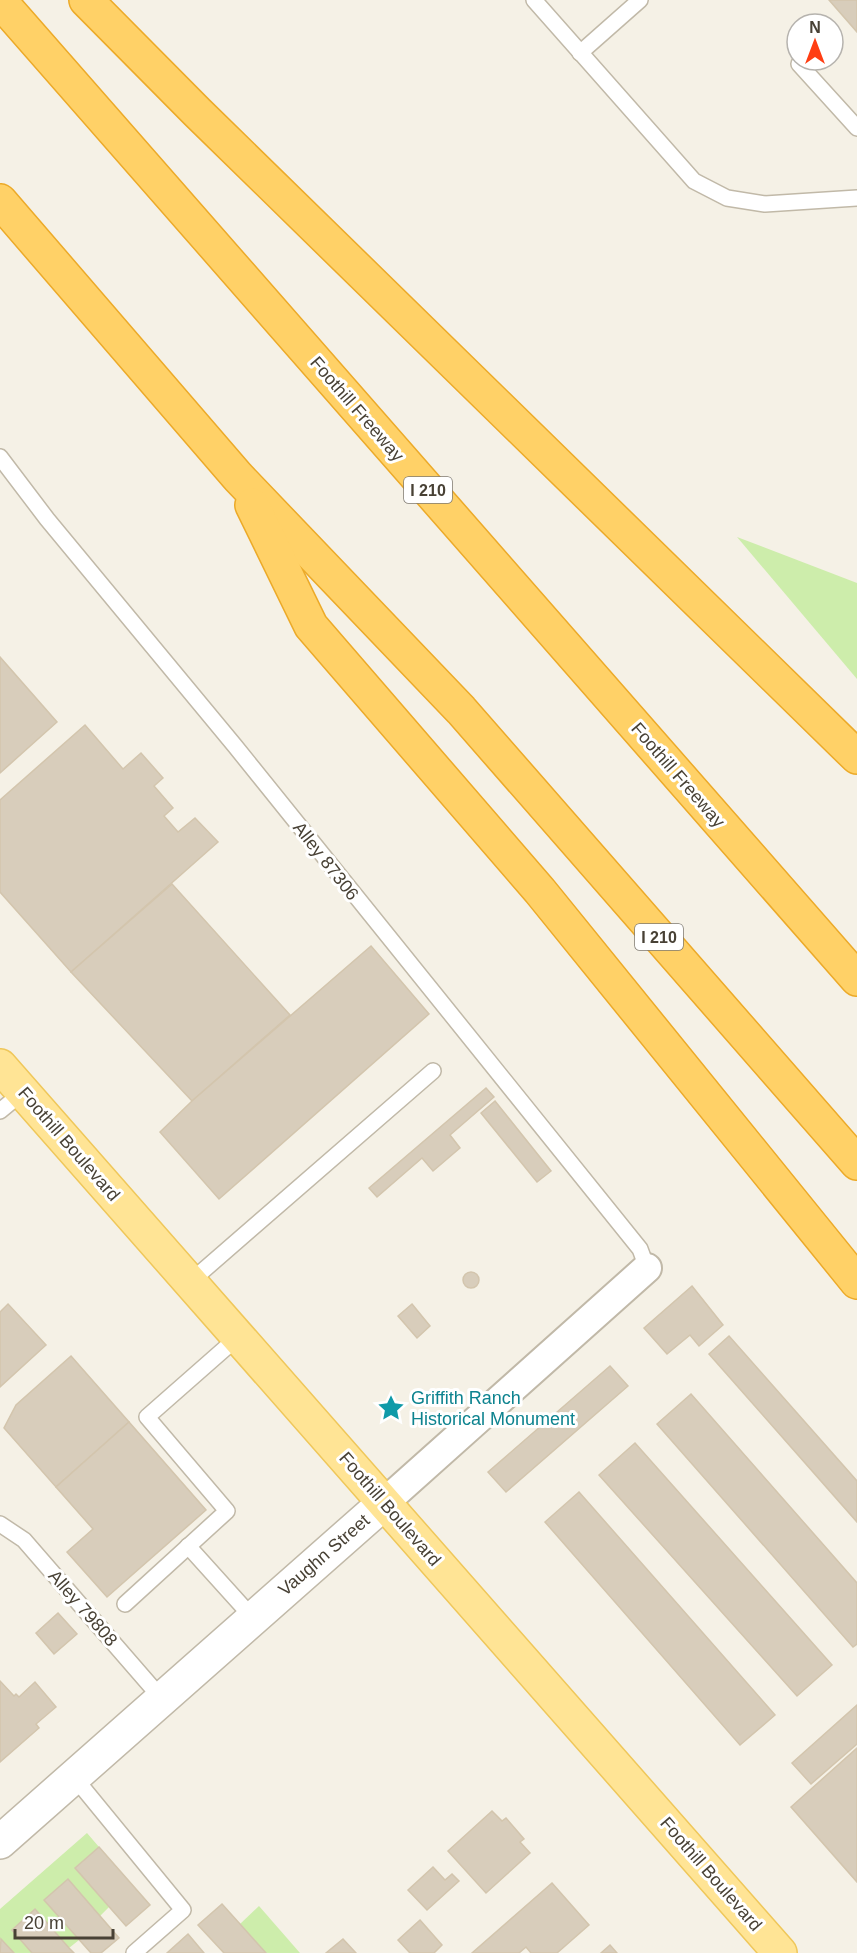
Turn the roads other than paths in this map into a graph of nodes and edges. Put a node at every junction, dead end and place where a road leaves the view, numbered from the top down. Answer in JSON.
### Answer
{"nodes":[{"id":1,"x":86,"y":0,"type":"edge"},
{"id":2,"x":534,"y":0,"type":"edge"},
{"id":3,"x":640,"y":0,"type":"edge"},
{"id":4,"x":0,"y":1,"type":"edge"},
{"id":5,"x":580,"y":53,"type":"junction"},
{"id":6,"x":806,"y":72,"type":"edge"},
{"id":7,"x":857,"y":128,"type":"edge"},
{"id":8,"x":857,"y":198,"type":"edge"},
{"id":9,"x":0,"y":201,"type":"edge"},
{"id":10,"x":0,"y":457,"type":"edge"},
{"id":11,"x":238,"y":477,"type":"junction"},
{"id":12,"x":857,"y":757,"type":"edge"},
{"id":13,"x":857,"y":979,"type":"edge"},
{"id":14,"x":0,"y":1066,"type":"edge"},
{"id":15,"x":433,"y":1071,"type":"dead end"},
{"id":16,"x":11,"y":1101,"type":"edge"},
{"id":17,"x":857,"y":1163,"type":"edge"},
{"id":18,"x":647,"y":1268,"type":"joint"},
{"id":19,"x":190,"y":1282,"type":"junction"},
{"id":20,"x":857,"y":1282,"type":"edge"},
{"id":21,"x":238,"y":1337,"type":"junction"},
{"id":22,"x":384,"y":1503,"type":"junction"},
{"id":23,"x":0,"y":1524,"type":"edge"},
{"id":24,"x":188,"y":1546,"type":"junction"},
{"id":25,"x":125,"y":1604,"type":"dead end"},
{"id":26,"x":253,"y":1618,"type":"junction"},
{"id":27,"x":162,"y":1699,"type":"junction"},
{"id":28,"x":74,"y":1777,"type":"junction"},
{"id":29,"x":0,"y":1842,"type":"edge"},
{"id":30,"x":134,"y":1953,"type":"edge"},
{"id":31,"x":780,"y":1953,"type":"edge"}],
"edges":[{"from":1,"to":12,"type":"highway"},
{"from":2,"to":5,"type":"lane"},
{"from":3,"to":5,"type":"lane"},
{"from":4,"to":13,"type":"highway","name":"Foothill Freeway","number":"I 210"},
{"from":5,"to":8,"type":"lane"},
{"from":6,"to":7,"type":"lane"},
{"from":9,"to":11,"type":"highway","number":"I 210"},
{"from":10,"to":18,"type":"lane","name":"Alley 87306"},
{"from":11,"to":17,"type":"highway","number":"I 210"},
{"from":11,"to":20,"type":"highway"},
{"from":14,"to":16,"type":"main road","name":"Foothill Boulevard"},
{"from":15,"to":19,"type":"lane"},
{"from":16,"to":19,"type":"main road","name":"Foothill Boulevard"},
{"from":18,"to":22,"type":"street","name":"Vaughn Street"},
{"from":19,"to":21,"type":"main road","name":"Foothill Boulevard"},
{"from":21,"to":22,"type":"main road","name":"Foothill Boulevard"},
{"from":21,"to":24,"type":"lane"},
{"from":22,"to":26,"type":"street","name":"Vaughn Street"},
{"from":22,"to":31,"type":"main road","name":"Foothill Boulevard"},
{"from":23,"to":27,"type":"lane","name":"Alley 79808"},
{"from":24,"to":25,"type":"lane"},
{"from":24,"to":26,"type":"lane"},
{"from":26,"to":27,"type":"street","name":"Vaughn Street"},
{"from":27,"to":28,"type":"street","name":"Vaughn Street"},
{"from":28,"to":29,"type":"street","name":"Vaughn Street"},
{"from":28,"to":30,"type":"lane"}]}
